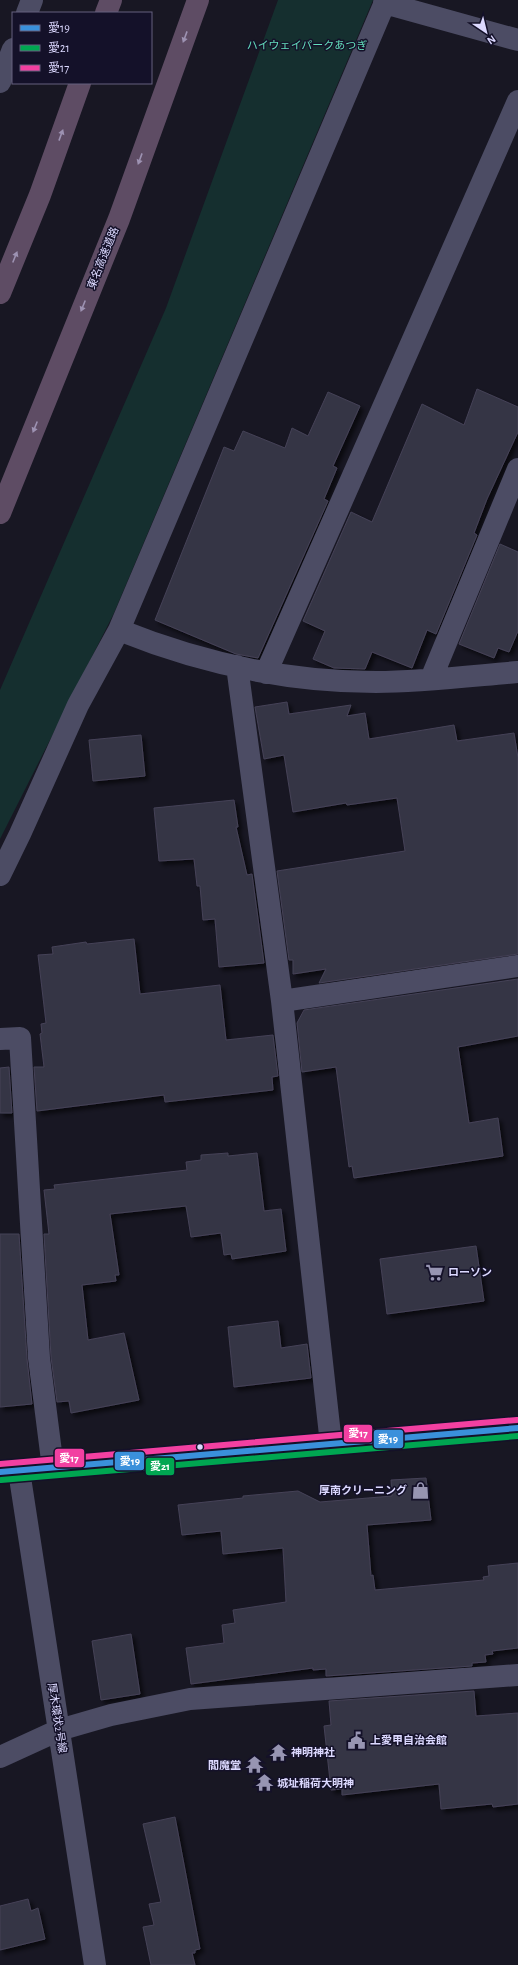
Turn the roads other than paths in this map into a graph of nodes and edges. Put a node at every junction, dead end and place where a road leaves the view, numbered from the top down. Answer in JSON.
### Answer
{"nodes":[{"id":1,"x":32,"y":0,"type":"edge"},
{"id":2,"x":110,"y":0,"type":"edge"},
{"id":3,"x":198,"y":0,"type":"edge"},
{"id":4,"x":385,"y":1,"type":"edge"},
{"id":5,"x":27,"y":12,"type":"edge"},
{"id":6,"x":106,"y":12,"type":"edge"},
{"id":7,"x":518,"y":40,"type":"edge"},
{"id":8,"x":12,"y":52,"type":"edge"},
{"id":9,"x":0,"y":82,"type":"edge"},
{"id":10,"x":80,"y":84,"type":"edge"},
{"id":11,"x":518,"y":101,"type":"edge"},
{"id":12,"x":0,"y":293,"type":"edge"},
{"id":13,"x":518,"y":469,"type":"edge"},
{"id":14,"x":0,"y":514,"type":"edge"},
{"id":15,"x":119,"y":630,"type":"junction"},
{"id":16,"x":237,"y":666,"type":"junction"},
{"id":17,"x":518,"y":672,"type":"edge"},
{"id":18,"x":266,"y":673,"type":"junction"},
{"id":19,"x":430,"y":679,"type":"junction"},
{"id":20,"x":0,"y":875,"type":"edge"},
{"id":21,"x":518,"y":966,"type":"edge"},
{"id":22,"x":282,"y":1001,"type":"junction"},
{"id":23,"x":0,"y":1039,"type":"edge"},
{"id":24,"x":518,"y":1428,"type":"edge"},
{"id":25,"x":331,"y":1444,"type":"junction"},
{"id":26,"x":53,"y":1468,"type":"junction"},
{"id":27,"x":10,"y":1472,"type":"edge"},
{"id":28,"x":518,"y":1675,"type":"edge"},
{"id":29,"x":59,"y":1730,"type":"junction"},
{"id":30,"x":0,"y":1757,"type":"edge"},
{"id":31,"x":95,"y":1965,"type":"edge"}],
"edges":[{"from":1,"to":5,"type":"street"},
{"from":2,"to":6,"type":"highway"},
{"from":3,"to":14,"type":"highway","name":"東名高速道路","one_way":true},
{"from":4,"to":7,"type":"street"},
{"from":4,"to":15,"type":"street"},
{"from":8,"to":9,"type":"street"},
{"from":12,"to":10,"type":"highway","one_way":true},
{"from":11,"to":18,"type":"street"},
{"from":13,"to":19,"type":"street"},
{"from":15,"to":16,"type":"street"},
{"from":15,"to":20,"type":"street"},
{"from":16,"to":18,"type":"street"},
{"from":16,"to":22,"type":"street"},
{"from":17,"to":19,"type":"street"},
{"from":18,"to":19,"type":"street"},
{"from":21,"to":22,"type":"street"},
{"from":22,"to":25,"type":"street"},
{"from":23,"to":26,"type":"street"},
{"from":24,"to":25,"type":"street"},
{"from":25,"to":26,"type":"street"},
{"from":26,"to":27,"type":"street"},
{"from":27,"to":29,"type":"street","name":"厚木環状2号線"},
{"from":28,"to":29,"type":"street"},
{"from":29,"to":30,"type":"street"},
{"from":29,"to":31,"type":"street","name":"厚木環状2号線"}]}
